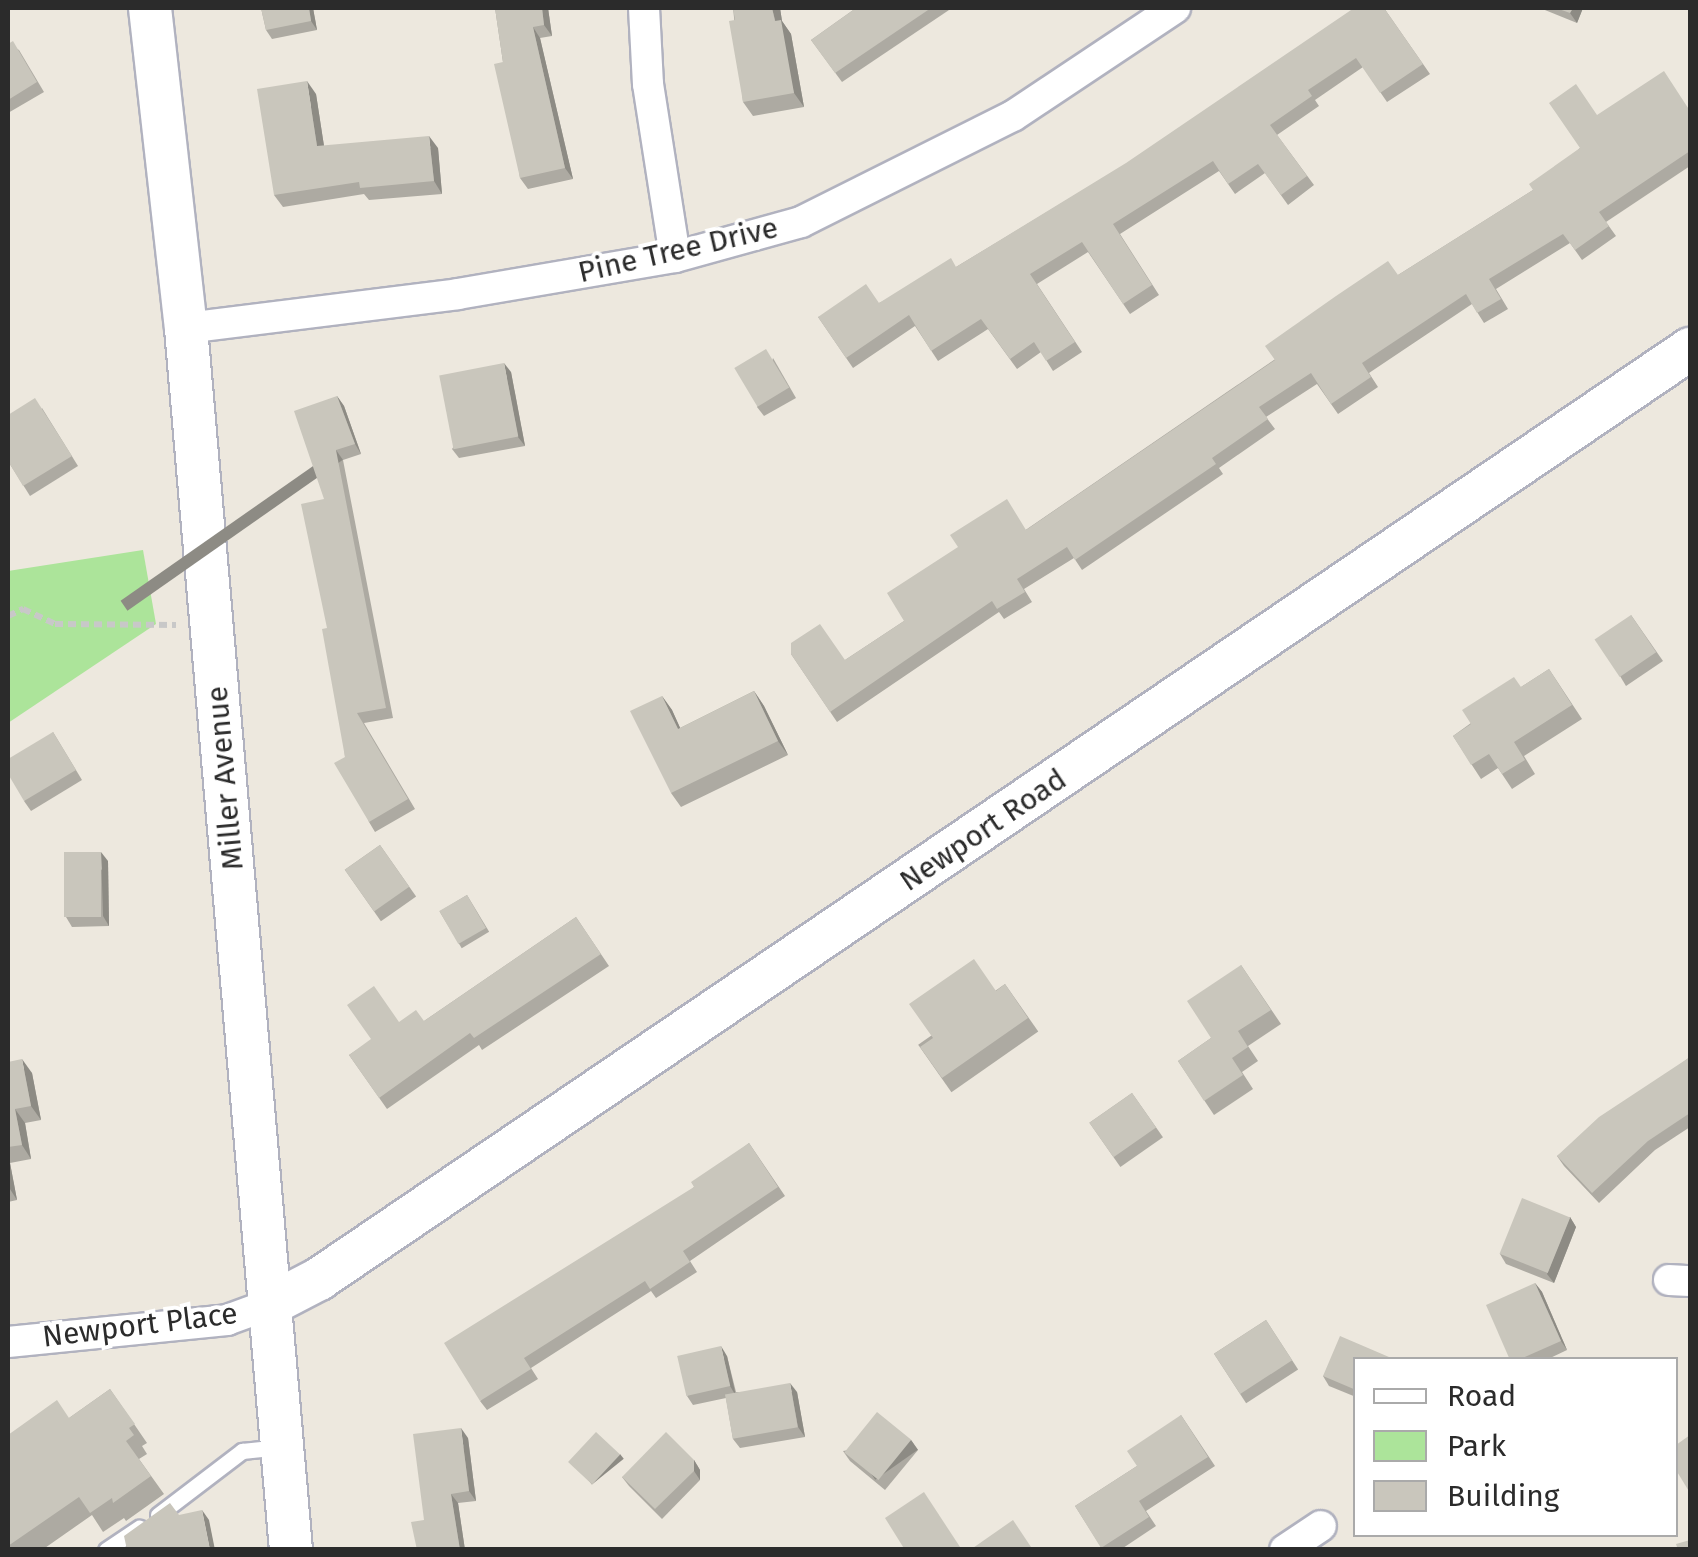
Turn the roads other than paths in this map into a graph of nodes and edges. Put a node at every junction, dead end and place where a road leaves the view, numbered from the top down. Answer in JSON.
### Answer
{"nodes":[{"id":1,"x":150,"y":8,"type":"edge"},
{"id":2,"x":644,"y":8,"type":"edge"},
{"id":3,"x":1175,"y":8,"type":"edge"},
{"id":4,"x":675,"y":257,"type":"junction"},
{"id":5,"x":186,"y":328,"type":"junction"},
{"id":6,"x":1690,"y":349,"type":"edge"},
{"id":7,"x":271,"y":1304,"type":"junction"},
{"id":8,"x":8,"y":1342,"type":"edge"},
{"id":9,"x":282,"y":1447,"type":"junction"},
{"id":10,"x":1321,"y":1526,"type":"dead end"},
{"id":11,"x":106,"y":1550,"type":"edge"},
{"id":12,"x":291,"y":1550,"type":"edge"},
{"id":13,"x":1284,"y":1550,"type":"edge"}],
"edges":[{"from":1,"to":5,"type":"street","name":"Miller Avenue"},
{"from":2,"to":4,"type":"street"},
{"from":3,"to":4,"type":"street","name":"Pine Tree Drive"},
{"from":4,"to":5,"type":"street","name":"Pine Tree Drive"},
{"from":5,"to":7,"type":"street","name":"Miller Avenue"},
{"from":6,"to":7,"type":"street","name":"Newport Road"},
{"from":7,"to":8,"type":"street","name":"Newport Place"},
{"from":7,"to":9,"type":"street","name":"Miller Avenue"},
{"from":9,"to":11,"type":"lane"},
{"from":9,"to":12,"type":"street","name":"Miller Avenue"},
{"from":10,"to":13,"type":"street"}]}
